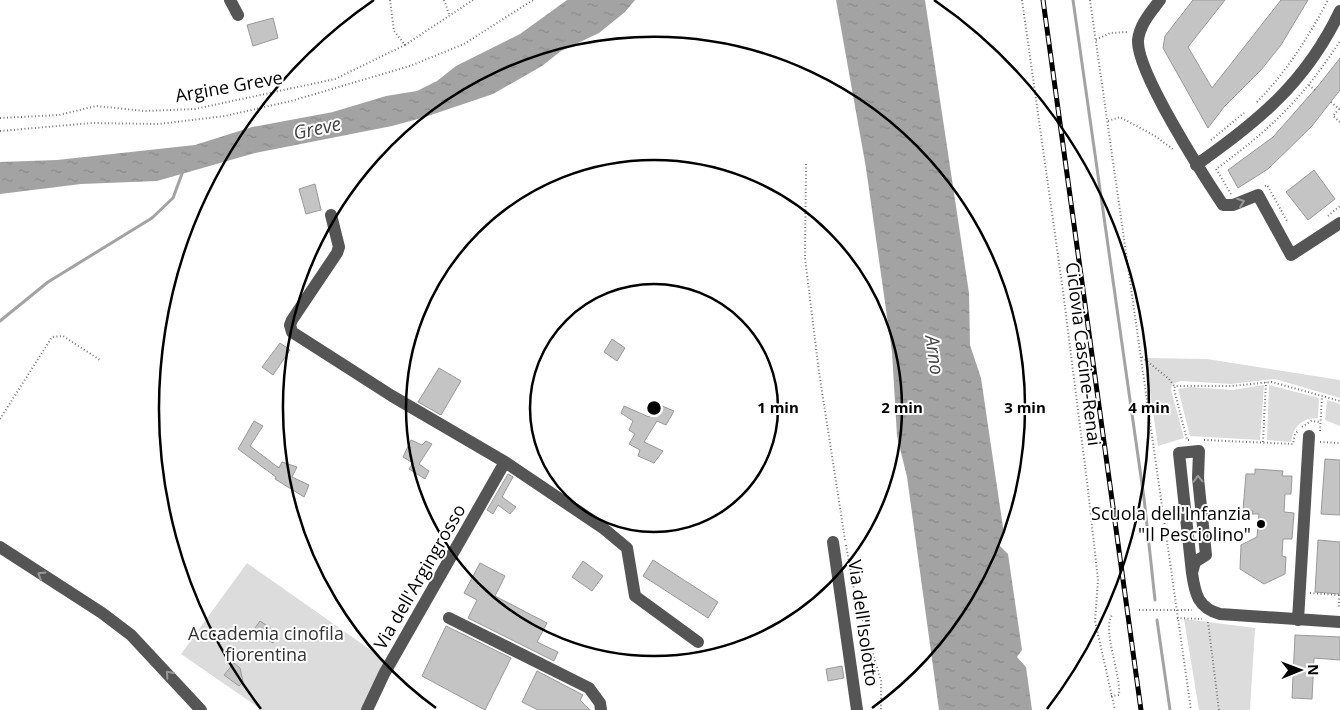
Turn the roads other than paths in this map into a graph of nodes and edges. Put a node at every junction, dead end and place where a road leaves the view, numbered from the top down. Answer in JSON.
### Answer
{"nodes":[{"id":1,"x":230,"y":0,"type":"edge"},
{"id":2,"x":1160,"y":0,"type":"edge"},
{"id":3,"x":1340,"y":11,"type":"edge"},
{"id":4,"x":238,"y":15,"type":"dead end"},
{"id":5,"x":1196,"y":165,"type":"junction"},
{"id":6,"x":331,"y":215,"type":"dead end"},
{"id":7,"x":1340,"y":223,"type":"edge"},
{"id":8,"x":1314,"y":439,"type":"road end"},
{"id":9,"x":505,"y":462,"type":"junction"},
{"id":10,"x":833,"y":542,"type":"dead end"},
{"id":11,"x":0,"y":547,"type":"edge"},
{"id":12,"x":1192,"y":573,"type":"junction"},
{"id":13,"x":450,"y":618,"type":"dead end"},
{"id":14,"x":1298,"y":620,"type":"junction"},
{"id":15,"x":1340,"y":622,"type":"edge"},
{"id":16,"x":698,"y":642,"type":"dead end"},
{"id":17,"x":201,"y":710,"type":"edge"},
{"id":18,"x":367,"y":710,"type":"edge"},
{"id":19,"x":601,"y":710,"type":"edge"},
{"id":20,"x":857,"y":710,"type":"edge"}],
"edges":[{"from":1,"to":4,"type":"street"},
{"from":2,"to":5,"type":"street"},
{"from":3,"to":5,"type":"street"},
{"from":5,"to":7,"type":"street","one_way":true},
{"from":6,"to":9,"type":"street"},
{"from":8,"to":14,"type":"street"},
{"from":9,"to":16,"type":"street"},
{"from":9,"to":18,"type":"street","name":"Via dell'Argingrosso"},
{"from":10,"to":20,"type":"street","name":"Via dell'Isolotto"},
{"from":17,"to":11,"type":"street","one_way":true},
{"from":12,"to":12,"type":"street","one_way":true},
{"from":12,"to":14,"type":"street"},
{"from":13,"to":19,"type":"street"},
{"from":14,"to":15,"type":"street"}]}
